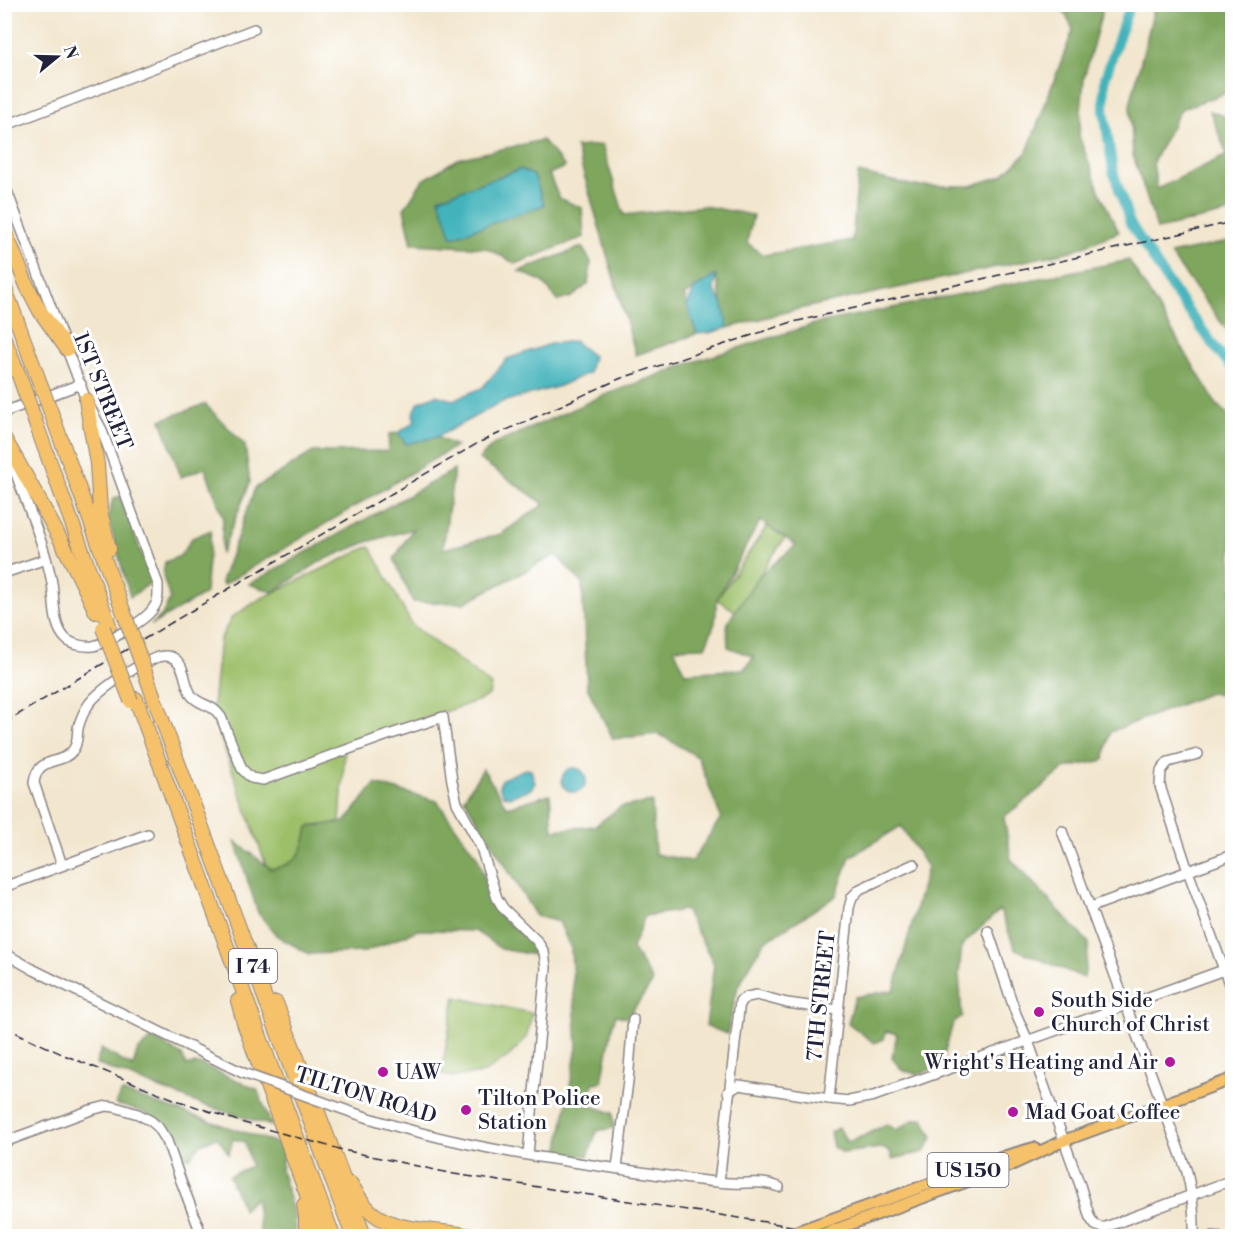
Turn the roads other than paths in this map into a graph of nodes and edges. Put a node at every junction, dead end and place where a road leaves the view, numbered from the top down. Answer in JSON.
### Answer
{"nodes":[{"id":1,"x":254,"y":29,"type":"dead end"},
{"id":2,"x":4,"y":126,"type":"edge"},
{"id":3,"x":4,"y":183,"type":"edge"},
{"id":4,"x":4,"y":228,"type":"edge"},
{"id":5,"x":4,"y":285,"type":"edge"},
{"id":6,"x":4,"y":338,"type":"edge"},
{"id":7,"x":67,"y":349,"type":"junction"},
{"id":8,"x":81,"y":384,"type":"junction"},
{"id":9,"x":86,"y":400,"type":"junction"},
{"id":10,"x":4,"y":412,"type":"edge"},
{"id":11,"x":4,"y":439,"type":"edge"},
{"id":12,"x":46,"y":559,"type":"junction"},
{"id":13,"x":4,"y":573,"type":"edge"},
{"id":14,"x":123,"y":610,"type":"junction"},
{"id":15,"x":106,"y":626,"type":"junction"},
{"id":16,"x":1198,"y":754,"type":"dead end"},
{"id":17,"x":198,"y":816,"type":"junction"},
{"id":18,"x":1062,"y":831,"type":"dead end"},
{"id":19,"x":148,"y":834,"type":"dead end"},
{"id":20,"x":1233,"y":855,"type":"edge"},
{"id":21,"x":914,"y":864,"type":"dead end"},
{"id":22,"x":62,"y":865,"type":"junction"},
{"id":23,"x":1188,"y":871,"type":"junction"},
{"id":24,"x":4,"y":887,"type":"edge"},
{"id":25,"x":210,"y":902,"type":"junction"},
{"id":26,"x":1091,"y":907,"type":"junction"},
{"id":27,"x":988,"y":931,"type":"dead end"},
{"id":28,"x":4,"y":953,"type":"edge"},
{"id":29,"x":1229,"y":968,"type":"edge"},
{"id":30,"x":1233,"y":992,"type":"edge"},
{"id":31,"x":1126,"y":1005,"type":"junction"},
{"id":32,"x":838,"y":1010,"type":"junction"},
{"id":33,"x":633,"y":1018,"type":"dead end"},
{"id":34,"x":1028,"y":1041,"type":"junction"},
{"id":35,"x":1233,"y":1079,"type":"edge"},
{"id":36,"x":728,"y":1092,"type":"junction"},
{"id":37,"x":829,"y":1099,"type":"junction"},
{"id":38,"x":1162,"y":1104,"type":"junction"},
{"id":39,"x":1064,"y":1141,"type":"junction"},
{"id":40,"x":4,"y":1142,"type":"edge"},
{"id":41,"x":528,"y":1154,"type":"junction"},
{"id":42,"x":337,"y":1162,"type":"junction"},
{"id":43,"x":296,"y":1164,"type":"junction"},
{"id":44,"x":617,"y":1168,"type":"junction"},
{"id":45,"x":1233,"y":1180,"type":"edge"},
{"id":46,"x":719,"y":1182,"type":"junction"},
{"id":47,"x":779,"y":1187,"type":"dead end"},
{"id":48,"x":1192,"y":1194,"type":"junction"},
{"id":49,"x":876,"y":1209,"type":"junction"},
{"id":50,"x":202,"y":1236,"type":"edge"},
{"id":51,"x":306,"y":1236,"type":"edge"},
{"id":52,"x":322,"y":1236,"type":"edge"},
{"id":53,"x":333,"y":1236,"type":"edge"},
{"id":54,"x":353,"y":1236,"type":"edge"},
{"id":55,"x":364,"y":1236,"type":"edge"},
{"id":56,"x":471,"y":1236,"type":"edge"},
{"id":57,"x":784,"y":1236,"type":"edge"},
{"id":58,"x":818,"y":1236,"type":"edge"},
{"id":59,"x":1194,"y":1236,"type":"edge"}],
"edges":[{"from":1,"to":2,"type":"street"},
{"from":3,"to":7,"type":"street","name":"1ST STREET"},
{"from":4,"to":7,"type":"highway"},
{"from":5,"to":14,"type":"highway","number":"I 74","bridge":true},
{"from":6,"to":15,"type":"highway","number":"I 74","bridge":true},
{"from":7,"to":8,"type":"street","name":"1ST STREET"},
{"from":8,"to":9,"type":"street","name":"1ST STREET"},
{"from":8,"to":10,"type":"street"},
{"from":9,"to":12,"type":"street","name":"1ST STREET"},
{"from":9,"to":14,"type":"highway"},
{"from":11,"to":12,"type":"street"},
{"from":11,"to":15,"type":"highway"},
{"from":12,"to":13,"type":"street"},
{"from":14,"to":17,"type":"highway","number":"I 74","bridge":true},
{"from":15,"to":25,"type":"highway","number":"I 74"},
{"from":16,"to":23,"type":"street"},
{"from":17,"to":42,"type":"highway"},
{"from":17,"to":54,"type":"highway","number":"I 74"},
{"from":18,"to":26,"type":"street"},
{"from":19,"to":22,"type":"street"},
{"from":20,"to":23,"type":"street"},
{"from":21,"to":32,"type":"street","name":"7TH STREET"},
{"from":22,"to":24,"type":"street"},
{"from":22,"to":41,"type":"street"},
{"from":23,"to":26,"type":"street"},
{"from":23,"to":29,"type":"street"},
{"from":25,"to":43,"type":"highway"},
{"from":25,"to":53,"type":"highway","number":"I 74"},
{"from":26,"to":31,"type":"street"},
{"from":27,"to":34,"type":"street"},
{"from":28,"to":41,"type":"street","name":"TILTON ROAD","bridge":true},
{"from":29,"to":30,"type":"street"},
{"from":29,"to":31,"type":"street"},
{"from":31,"to":34,"type":"street"},
{"from":31,"to":38,"type":"street"},
{"from":32,"to":36,"type":"street"},
{"from":32,"to":37,"type":"street","name":"7TH STREET"},
{"from":33,"to":44,"type":"street"},
{"from":34,"to":37,"type":"street"},
{"from":34,"to":39,"type":"street"},
{"from":35,"to":38,"type":"main road","number":"US 150"},
{"from":36,"to":37,"type":"street"},
{"from":36,"to":46,"type":"street"},
{"from":38,"to":39,"type":"main road","number":"US 150"},
{"from":38,"to":48,"type":"street"},
{"from":39,"to":48,"type":"street"},
{"from":39,"to":49,"type":"main road","number":"US 150"},
{"from":40,"to":50,"type":"street"},
{"from":41,"to":44,"type":"street","name":"TILTON ROAD"},
{"from":42,"to":55,"type":"highway"},
{"from":42,"to":56,"type":"highway"},
{"from":43,"to":51,"type":"highway"},
{"from":43,"to":52,"type":"highway"},
{"from":44,"to":46,"type":"street","name":"TILTON ROAD"},
{"from":45,"to":48,"type":"street"},
{"from":46,"to":47,"type":"street","name":"TILTON ROAD"},
{"from":48,"to":59,"type":"street"},
{"from":49,"to":57,"type":"main road","number":"US 150","bridge":true},
{"from":49,"to":58,"type":"main road","number":"US 150","bridge":true}]}
